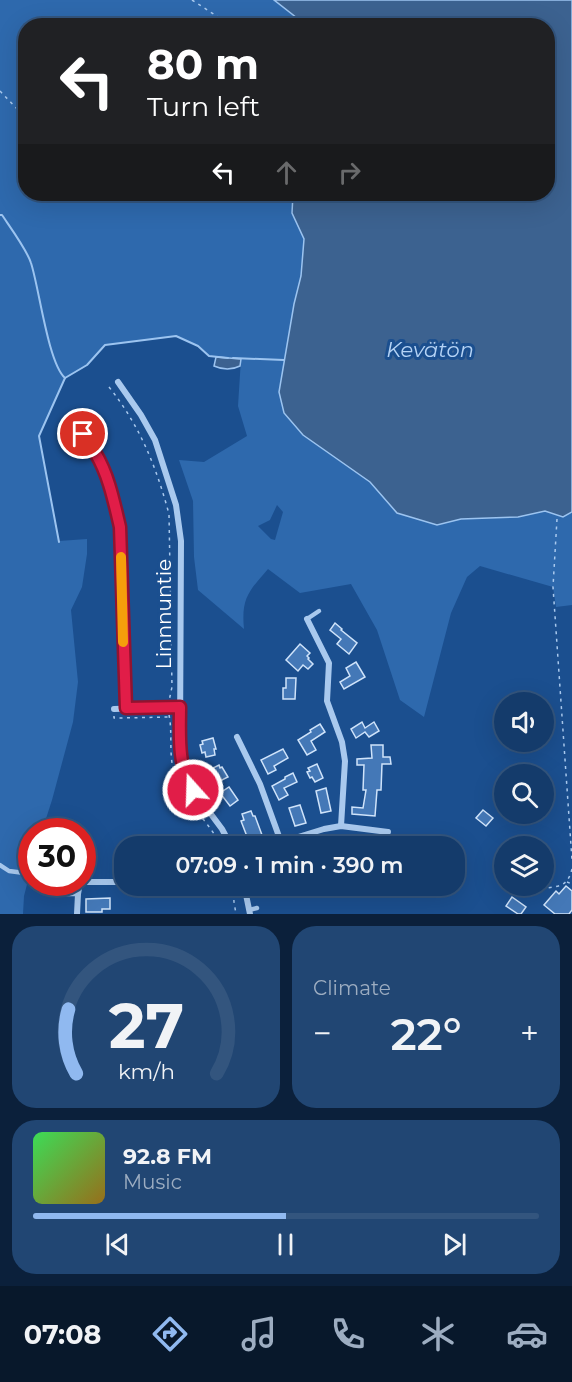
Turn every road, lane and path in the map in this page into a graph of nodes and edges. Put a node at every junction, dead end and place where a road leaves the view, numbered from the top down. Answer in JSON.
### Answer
{"nodes":[{"id":1,"x":192,"y":0,"type":"edge"},
{"id":2,"x":219,"y":18,"type":"edge"},
{"id":3,"x":0,"y":91,"type":"edge"},
{"id":4,"x":18,"y":110,"type":"edge"},
{"id":5,"x":118,"y":382,"type":"dead end"},
{"id":6,"x":110,"y":387,"type":"dead end"},
{"id":7,"x":83,"y":434,"type":"dead end"},
{"id":8,"x":557,"y":519,"type":"dead end"},
{"id":9,"x":320,"y":611,"type":"dead end"},
{"id":10,"x":307,"y":619,"type":"joint"},
{"id":11,"x":169,"y":707,"type":"junction"},
{"id":12,"x":180,"y":707,"type":"junction"},
{"id":13,"x":126,"y":708,"type":"junction"},
{"id":14,"x":114,"y":709,"type":"joint"},
{"id":15,"x":237,"y":737,"type":"dead end"},
{"id":16,"x":341,"y":826,"type":"junction"},
{"id":17,"x":388,"y":832,"type":"dead end"},
{"id":18,"x":226,"y":836,"type":"edge"},
{"id":19,"x":279,"y":836,"type":"edge"},
{"id":20,"x":301,"y":836,"type":"edge"},
{"id":21,"x":572,"y":860,"type":"edge"},
{"id":22,"x":0,"y":865,"type":"edge"},
{"id":23,"x":572,"y":868,"type":"edge"},
{"id":24,"x":18,"y":872,"type":"edge"},
{"id":25,"x":114,"y":882,"type":"edge"},
{"id":26,"x":566,"y":882,"type":"junction"},
{"id":27,"x":96,"y":883,"type":"edge"},
{"id":28,"x":572,"y":884,"type":"edge"},
{"id":29,"x":554,"y":887,"type":"edge"},
{"id":30,"x":78,"y":896,"type":"edge"},
{"id":31,"x":234,"y":896,"type":"edge"},
{"id":32,"x":246,"y":896,"type":"edge"},
{"id":33,"x":257,"y":908,"type":"dead end"},
{"id":34,"x":249,"y":912,"type":"edge"},
{"id":35,"x":77,"y":914,"type":"edge"},
{"id":36,"x":236,"y":914,"type":"edge"}],
"edges":[{"from":1,"to":2,"type":"path"},
{"from":3,"to":4,"type":"path"},
{"from":5,"to":12,"type":"street","name":"Linnnuntie"},
{"from":6,"to":11,"type":"path"},
{"from":7,"to":13,"type":"street"},
{"from":8,"to":21,"type":"path"},
{"from":9,"to":10,"type":"lane"},
{"from":10,"to":16,"type":"street"},
{"from":11,"to":12,"type":"street"},
{"from":11,"to":13,"type":"street"},
{"from":11,"to":14,"type":"path"},
{"from":12,"to":18,"type":"street","name":"Linnnuntie"},
{"from":13,"to":14,"type":"street"},
{"from":15,"to":19,"type":"street"},
{"from":16,"to":17,"type":"street"},
{"from":16,"to":20,"type":"street"},
{"from":22,"to":24,"type":"lane"},
{"from":23,"to":26,"type":"path"},
{"from":25,"to":27,"type":"street"},
{"from":26,"to":28,"type":"path"},
{"from":26,"to":29,"type":"path"},
{"from":30,"to":35,"type":"street"},
{"from":31,"to":36,"type":"path"},
{"from":32,"to":34,"type":"street"},
{"from":33,"to":34,"type":"lane"}]}
